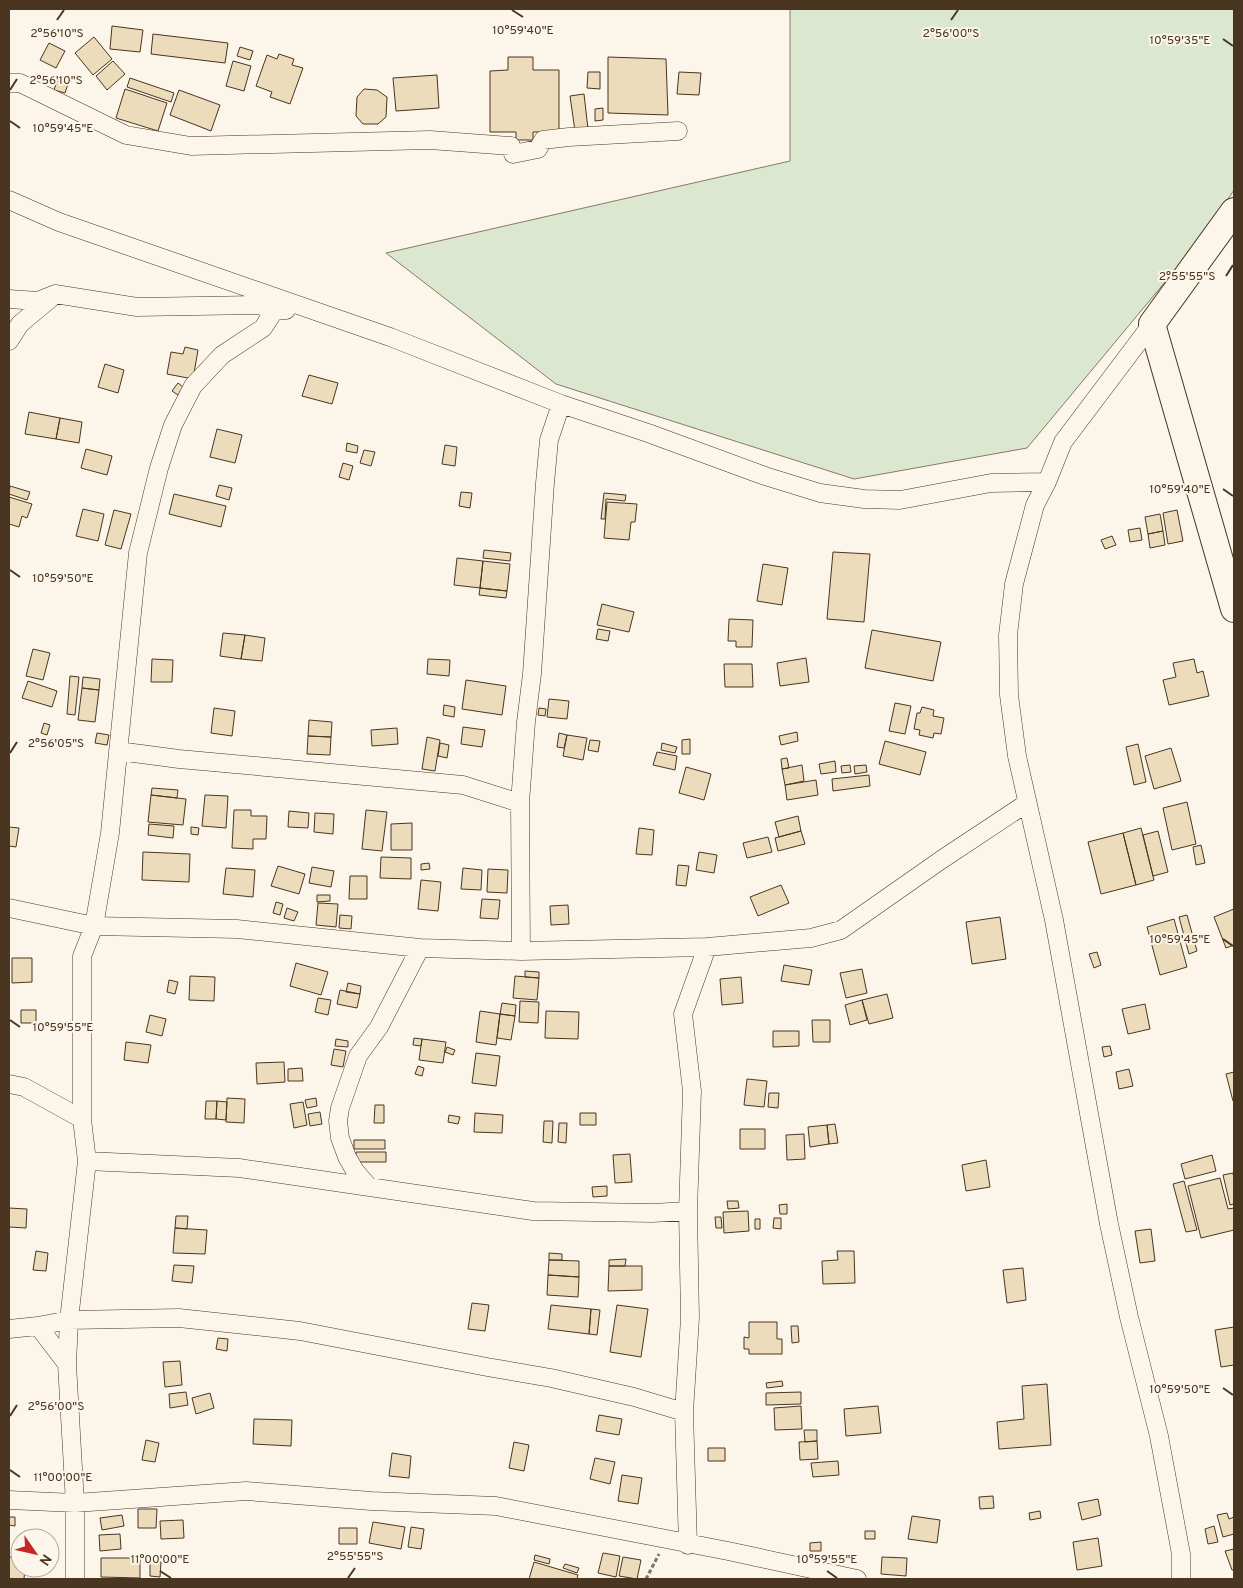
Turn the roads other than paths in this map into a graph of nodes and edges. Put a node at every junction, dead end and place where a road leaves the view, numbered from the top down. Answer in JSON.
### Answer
{"nodes":[{"id":1,"x":9,"y":83,"type":"edge"},
{"id":2,"x":678,"y":131,"type":"dead end"},
{"id":3,"x":9,"y":200,"type":"edge"},
{"id":4,"x":1234,"y":211,"type":"edge"},
{"id":5,"x":55,"y":294,"type":"junction"},
{"id":6,"x":9,"y":300,"type":"edge"},
{"id":7,"x":309,"y":308,"type":"junction"},
{"id":8,"x":274,"y":311,"type":"junction"},
{"id":9,"x":1152,"y":324,"type":"junction"},
{"id":10,"x":9,"y":342,"type":"edge"},
{"id":11,"x":561,"y":404,"type":"junction"},
{"id":12,"x":1047,"y":482,"type":"junction"},
{"id":13,"x":1229,"y":566,"type":"edge"},
{"id":14,"x":1234,"y":609,"type":"edge"},
{"id":15,"x":118,"y":751,"type":"junction"},
{"id":16,"x":1027,"y":802,"type":"junction"},
{"id":17,"x":520,"y":803,"type":"junction"},
{"id":18,"x":9,"y":908,"type":"edge"},
{"id":19,"x":94,"y":926,"type":"junction"},
{"id":20,"x":707,"y":947,"type":"junction"},
{"id":21,"x":420,"y":948,"type":"junction"},
{"id":22,"x":521,"y":951,"type":"junction"},
{"id":23,"x":9,"y":1084,"type":"edge"},
{"id":24,"x":82,"y":1119,"type":"junction"},
{"id":25,"x":87,"y":1161,"type":"junction"},
{"id":26,"x":368,"y":1186,"type":"junction"},
{"id":27,"x":688,"y":1211,"type":"junction"},
{"id":28,"x":69,"y":1320,"type":"junction"},
{"id":29,"x":38,"y":1326,"type":"junction"},
{"id":30,"x":9,"y":1329,"type":"edge"},
{"id":31,"x":67,"y":1364,"type":"junction"},
{"id":32,"x":684,"y":1412,"type":"junction"},
{"id":33,"x":9,"y":1500,"type":"edge"},
{"id":34,"x":76,"y":1503,"type":"junction"},
{"id":35,"x":688,"y":1545,"type":"junction"},
{"id":36,"x":75,"y":1579,"type":"edge"},
{"id":37,"x":857,"y":1579,"type":"edge"},
{"id":38,"x":1181,"y":1579,"type":"edge"}],
"edges":[{"from":1,"to":2,"type":"street"},
{"from":3,"to":7,"type":"street"},
{"from":4,"to":9,"type":"highway"},
{"from":5,"to":6,"type":"street"},
{"from":5,"to":8,"type":"street"},
{"from":5,"to":10,"type":"street"},
{"from":7,"to":8,"type":"street"},
{"from":7,"to":11,"type":"street"},
{"from":8,"to":15,"type":"street"},
{"from":9,"to":12,"type":"street"},
{"from":9,"to":13,"type":"highway"},
{"from":11,"to":12,"type":"street"},
{"from":11,"to":17,"type":"street"},
{"from":12,"to":16,"type":"street"},
{"from":13,"to":14,"type":"highway"},
{"from":15,"to":17,"type":"street"},
{"from":15,"to":19,"type":"street"},
{"from":16,"to":20,"type":"street"},
{"from":16,"to":38,"type":"street"},
{"from":17,"to":22,"type":"street"},
{"from":18,"to":19,"type":"street"},
{"from":19,"to":21,"type":"street"},
{"from":19,"to":24,"type":"street"},
{"from":20,"to":22,"type":"street"},
{"from":20,"to":27,"type":"street"},
{"from":21,"to":22,"type":"street"},
{"from":21,"to":26,"type":"street"},
{"from":23,"to":24,"type":"street"},
{"from":24,"to":25,"type":"street"},
{"from":25,"to":26,"type":"street"},
{"from":25,"to":28,"type":"street"},
{"from":26,"to":27,"type":"street"},
{"from":27,"to":32,"type":"street"},
{"from":28,"to":29,"type":"street"},
{"from":28,"to":31,"type":"street"},
{"from":28,"to":32,"type":"street"},
{"from":29,"to":30,"type":"street"},
{"from":29,"to":31,"type":"street"},
{"from":31,"to":34,"type":"street"},
{"from":32,"to":35,"type":"street"},
{"from":33,"to":34,"type":"street"},
{"from":34,"to":35,"type":"street"},
{"from":34,"to":36,"type":"street"},
{"from":35,"to":37,"type":"street"}]}
